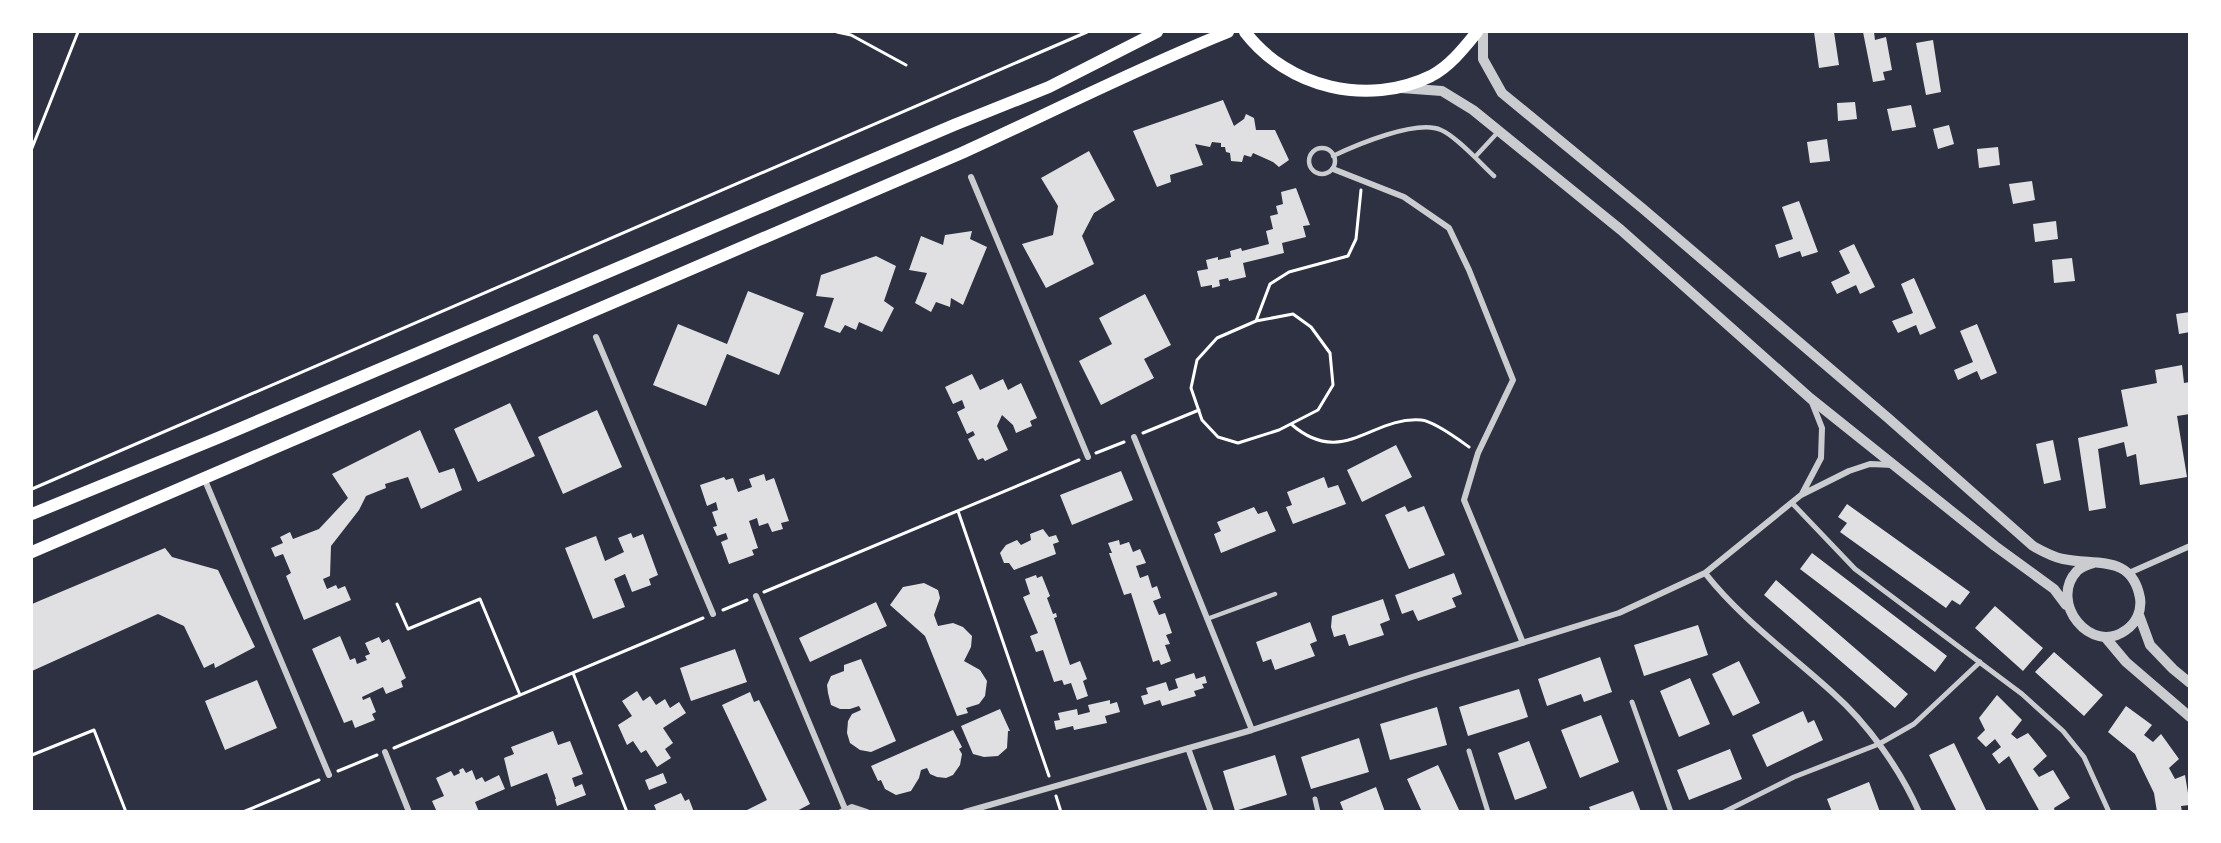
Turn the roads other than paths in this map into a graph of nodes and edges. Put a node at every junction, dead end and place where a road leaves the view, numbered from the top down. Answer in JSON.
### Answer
{"nodes":[{"id":1,"x":1158,"y":32,"type":"edge"},
{"id":2,"x":1228,"y":32,"type":"edge"},
{"id":3,"x":1245,"y":32,"type":"edge"},
{"id":4,"x":1477,"y":32,"type":"edge"},
{"id":5,"x":1482,"y":32,"type":"edge"},
{"id":6,"x":1401,"y":88,"type":"junction"},
{"id":7,"x":1499,"y":131,"type":"junction"},
{"id":8,"x":1334,"y":156,"type":"junction"},
{"id":9,"x":1474,"y":157,"type":"junction"},
{"id":10,"x":1333,"y":169,"type":"junction"},
{"id":11,"x":1494,"y":176,"type":"dead end"},
{"id":12,"x":971,"y":177,"type":"dead end"},
{"id":13,"x":596,"y":337,"type":"dead end"},
{"id":14,"x":1810,"y":398,"type":"junction"},
{"id":15,"x":1134,"y":437,"type":"dead end"},
{"id":16,"x":1088,"y":457,"type":"dead end"},
{"id":17,"x":1894,"y":465,"type":"junction"},
{"id":18,"x":204,"y":478,"type":"junction"},
{"id":19,"x":1801,"y":495,"type":"junction"},
{"id":20,"x":1792,"y":503,"type":"junction"},
{"id":21,"x":32,"y":514,"type":"edge"},
{"id":22,"x":2190,"y":546,"type":"edge"},
{"id":23,"x":32,"y":552,"type":"edge"},
{"id":24,"x":2093,"y":563,"type":"junction"},
{"id":25,"x":1705,"y":573,"type":"junction"},
{"id":26,"x":2129,"y":573,"type":"junction"},
{"id":27,"x":1275,"y":594,"type":"dead end"},
{"id":28,"x":756,"y":596,"type":"dead end"},
{"id":29,"x":2070,"y":610,"type":"junction"},
{"id":30,"x":713,"y":614,"type":"dead end"},
{"id":31,"x":2139,"y":615,"type":"junction"},
{"id":32,"x":1207,"y":619,"type":"junction"},
{"id":33,"x":2105,"y":637,"type":"junction"},
{"id":34,"x":1523,"y":643,"type":"junction"},
{"id":35,"x":1980,"y":662,"type":"junction"},
{"id":36,"x":2190,"y":683,"type":"edge"},
{"id":37,"x":1632,"y":702,"type":"dead end"},
{"id":38,"x":2190,"y":717,"type":"edge"},
{"id":39,"x":1252,"y":730,"type":"junction"},
{"id":40,"x":1879,"y":744,"type":"junction"},
{"id":41,"x":1188,"y":748,"type":"junction"},
{"id":42,"x":1469,"y":751,"type":"dead end"},
{"id":43,"x":385,"y":752,"type":"dead end"},
{"id":44,"x":329,"y":776,"type":"dead end"},
{"id":45,"x":1315,"y":800,"type":"dead end"},
{"id":46,"x":843,"y":810,"type":"edge"},
{"id":47,"x":409,"y":812,"type":"edge"},
{"id":48,"x":867,"y":812,"type":"edge"},
{"id":49,"x":964,"y":812,"type":"edge"},
{"id":50,"x":1211,"y":812,"type":"edge"},
{"id":51,"x":1318,"y":812,"type":"edge"},
{"id":52,"x":1488,"y":812,"type":"edge"},
{"id":53,"x":1671,"y":812,"type":"edge"},
{"id":54,"x":1724,"y":812,"type":"edge"},
{"id":55,"x":1919,"y":812,"type":"edge"},
{"id":56,"x":2109,"y":812,"type":"edge"}],
"edges":[{"from":1,"to":21,"type":"main road"},
{"from":2,"to":18,"type":"main road"},
{"from":3,"to":6,"type":"main road"},
{"from":4,"to":6,"type":"main road"},
{"from":5,"to":24,"type":"street"},
{"from":6,"to":7,"type":"street"},
{"from":7,"to":9,"type":"lane"},
{"from":7,"to":14,"type":"street"},
{"from":8,"to":9,"type":"lane"},
{"from":8,"to":10,"type":"lane"},
{"from":8,"to":10,"type":"lane"},
{"from":9,"to":11,"type":"lane"},
{"from":10,"to":34,"type":"street"},
{"from":12,"to":16,"type":"street"},
{"from":13,"to":30,"type":"street"},
{"from":14,"to":17,"type":"street"},
{"from":14,"to":19,"type":"street"},
{"from":15,"to":32,"type":"street"},
{"from":17,"to":19,"type":"street"},
{"from":17,"to":29,"type":"street"},
{"from":18,"to":23,"type":"main road"},
{"from":18,"to":44,"type":"street"},
{"from":19,"to":20,"type":"street"},
{"from":20,"to":25,"type":"street"},
{"from":20,"to":35,"type":"street"},
{"from":22,"to":26,"type":"street"},
{"from":24,"to":26,"type":"street"},
{"from":24,"to":29,"type":"street"},
{"from":25,"to":34,"type":"street"},
{"from":25,"to":40,"type":"street"},
{"from":26,"to":31,"type":"street"},
{"from":27,"to":32,"type":"lane"},
{"from":28,"to":46,"type":"street"},
{"from":29,"to":33,"type":"street"},
{"from":31,"to":33,"type":"street"},
{"from":31,"to":36,"type":"street"},
{"from":32,"to":39,"type":"street"},
{"from":33,"to":38,"type":"street"},
{"from":34,"to":39,"type":"street"},
{"from":35,"to":40,"type":"street"},
{"from":35,"to":56,"type":"street"},
{"from":37,"to":53,"type":"street"},
{"from":39,"to":41,"type":"street"},
{"from":40,"to":54,"type":"street"},
{"from":40,"to":55,"type":"street"},
{"from":41,"to":49,"type":"street"},
{"from":41,"to":50,"type":"street"},
{"from":42,"to":52,"type":"street"},
{"from":43,"to":47,"type":"street"},
{"from":45,"to":51,"type":"street"},
{"from":46,"to":48,"type":"street"}]}
